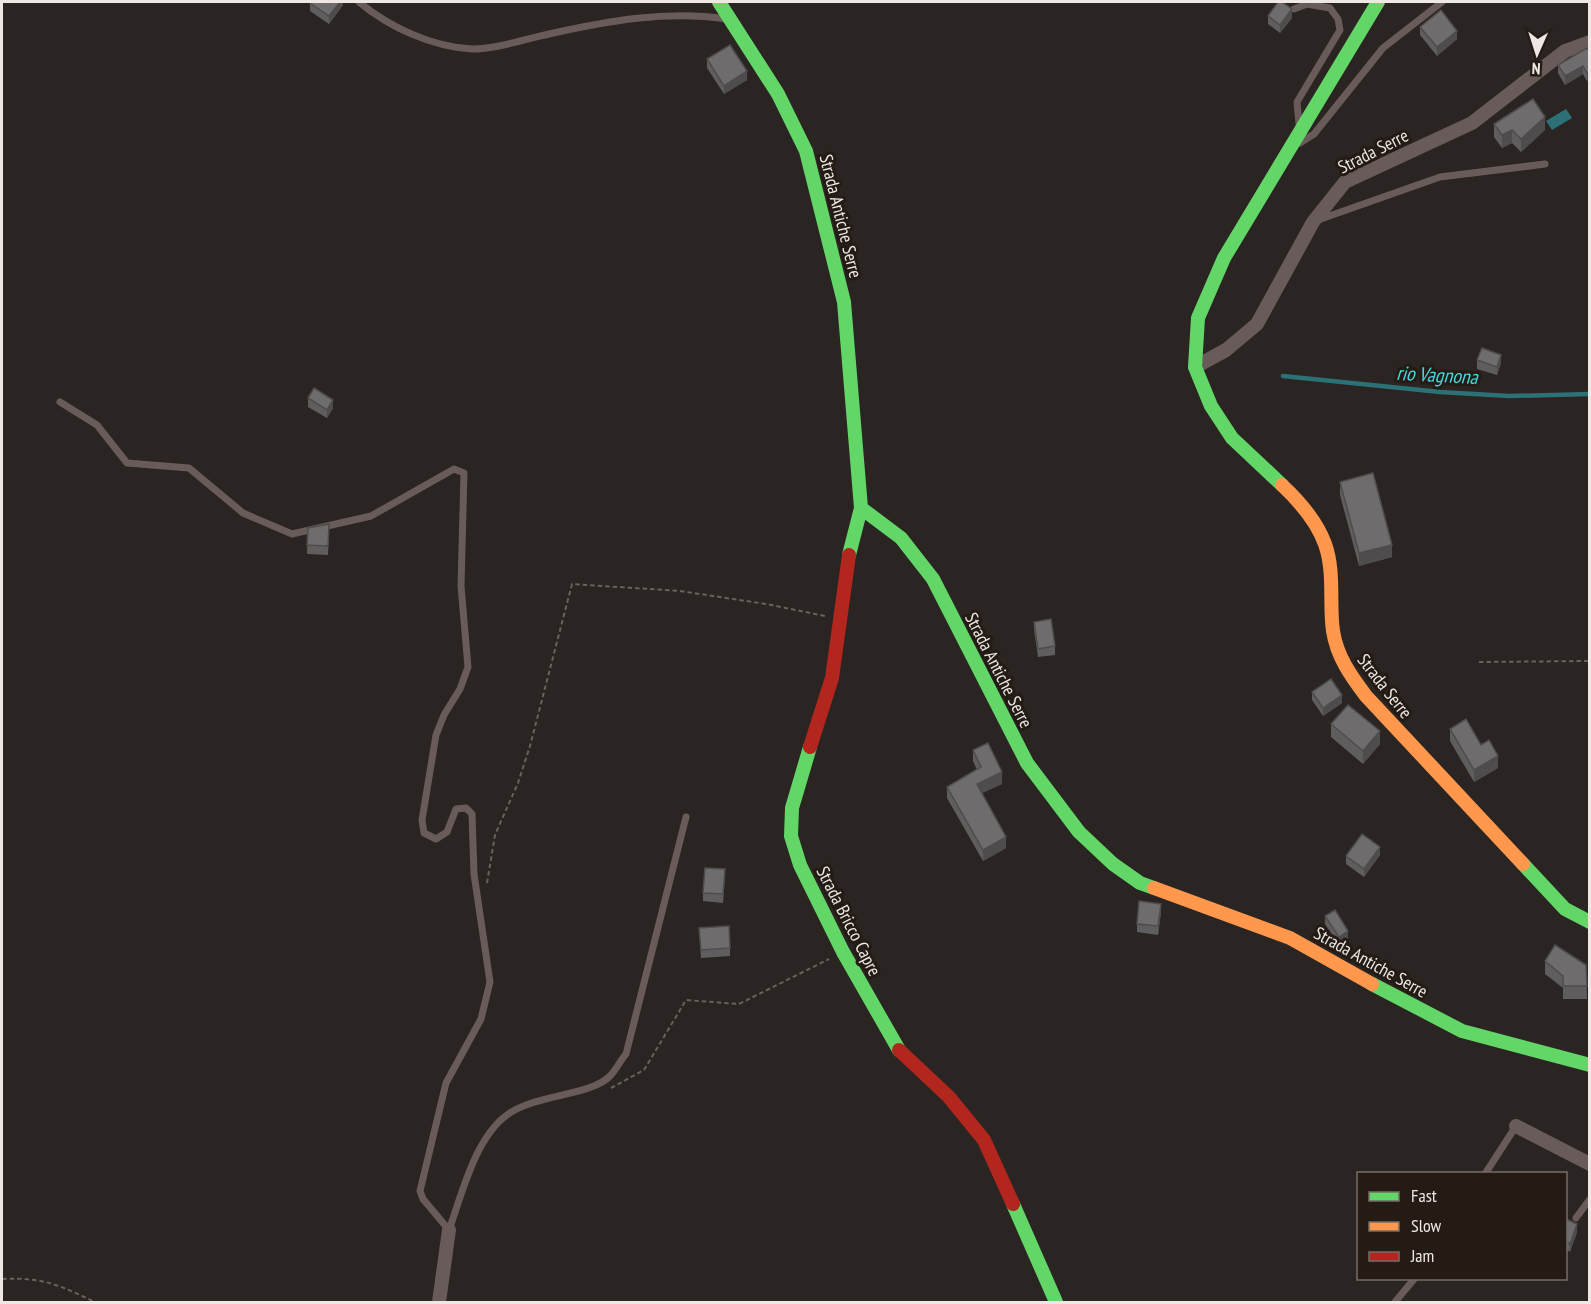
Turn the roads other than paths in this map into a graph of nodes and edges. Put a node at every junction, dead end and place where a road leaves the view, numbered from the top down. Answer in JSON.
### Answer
{"nodes":[{"id":1,"x":359,"y":2,"type":"edge"},
{"id":2,"x":719,"y":2,"type":"edge"},
{"id":3,"x":1378,"y":2,"type":"edge"},
{"id":4,"x":1442,"y":2,"type":"edge"},
{"id":5,"x":1294,"y":9,"type":"edge"},
{"id":6,"x":729,"y":19,"type":"junction"},
{"id":7,"x":1590,"y":42,"type":"edge"},
{"id":8,"x":1300,"y":132,"type":"junction"},
{"id":9,"x":1290,"y":149,"type":"junction"},
{"id":10,"x":1545,"y":164,"type":"dead end"},
{"id":11,"x":1313,"y":222,"type":"junction"},
{"id":12,"x":1195,"y":367,"type":"junction"},
{"id":13,"x":60,"y":402,"type":"dead end"},
{"id":14,"x":861,"y":508,"type":"junction"},
{"id":15,"x":686,"y":817,"type":"dead end"},
{"id":16,"x":1590,"y":922,"type":"edge"},
{"id":17,"x":1590,"y":1065,"type":"edge"},
{"id":18,"x":1516,"y":1126,"type":"joint"},
{"id":19,"x":1590,"y":1164,"type":"edge"},
{"id":20,"x":1486,"y":1172,"type":"edge"},
{"id":21,"x":1590,"y":1200,"type":"edge"},
{"id":22,"x":1576,"y":1218,"type":"dead end"},
{"id":23,"x":449,"y":1230,"type":"junction"},
{"id":24,"x":1413,"y":1280,"type":"edge"},
{"id":25,"x":439,"y":1302,"type":"edge"},
{"id":26,"x":1056,"y":1302,"type":"edge"},
{"id":27,"x":1395,"y":1302,"type":"edge"}],
"edges":[{"from":1,"to":6,"type":"lane"},
{"from":2,"to":6,"type":"street","name":"Strada Antiche Serre"},
{"from":3,"to":8,"type":"street","name":"Strada Serre"},
{"from":4,"to":9,"type":"lane"},
{"from":5,"to":8,"type":"lane"},
{"from":6,"to":14,"type":"street","name":"Strada Antiche Serre"},
{"from":7,"to":11,"type":"street","name":"Strada Serre"},
{"from":8,"to":9,"type":"street","name":"Strada Serre"},
{"from":9,"to":12,"type":"street","name":"Strada Serre"},
{"from":10,"to":11,"type":"lane"},
{"from":11,"to":12,"type":"street","name":"Strada Serre"},
{"from":12,"to":16,"type":"street","name":"Strada Serre"},
{"from":13,"to":23,"type":"lane"},
{"from":14,"to":17,"type":"street","name":"Strada Antiche Serre"},
{"from":14,"to":26,"type":"street","name":"Strada Bricco Capre"},
{"from":15,"to":23,"type":"lane"},
{"from":18,"to":19,"type":"street"},
{"from":18,"to":20,"type":"lane"},
{"from":21,"to":22,"type":"lane"},
{"from":23,"to":25,"type":"street"},
{"from":24,"to":27,"type":"lane"}]}
